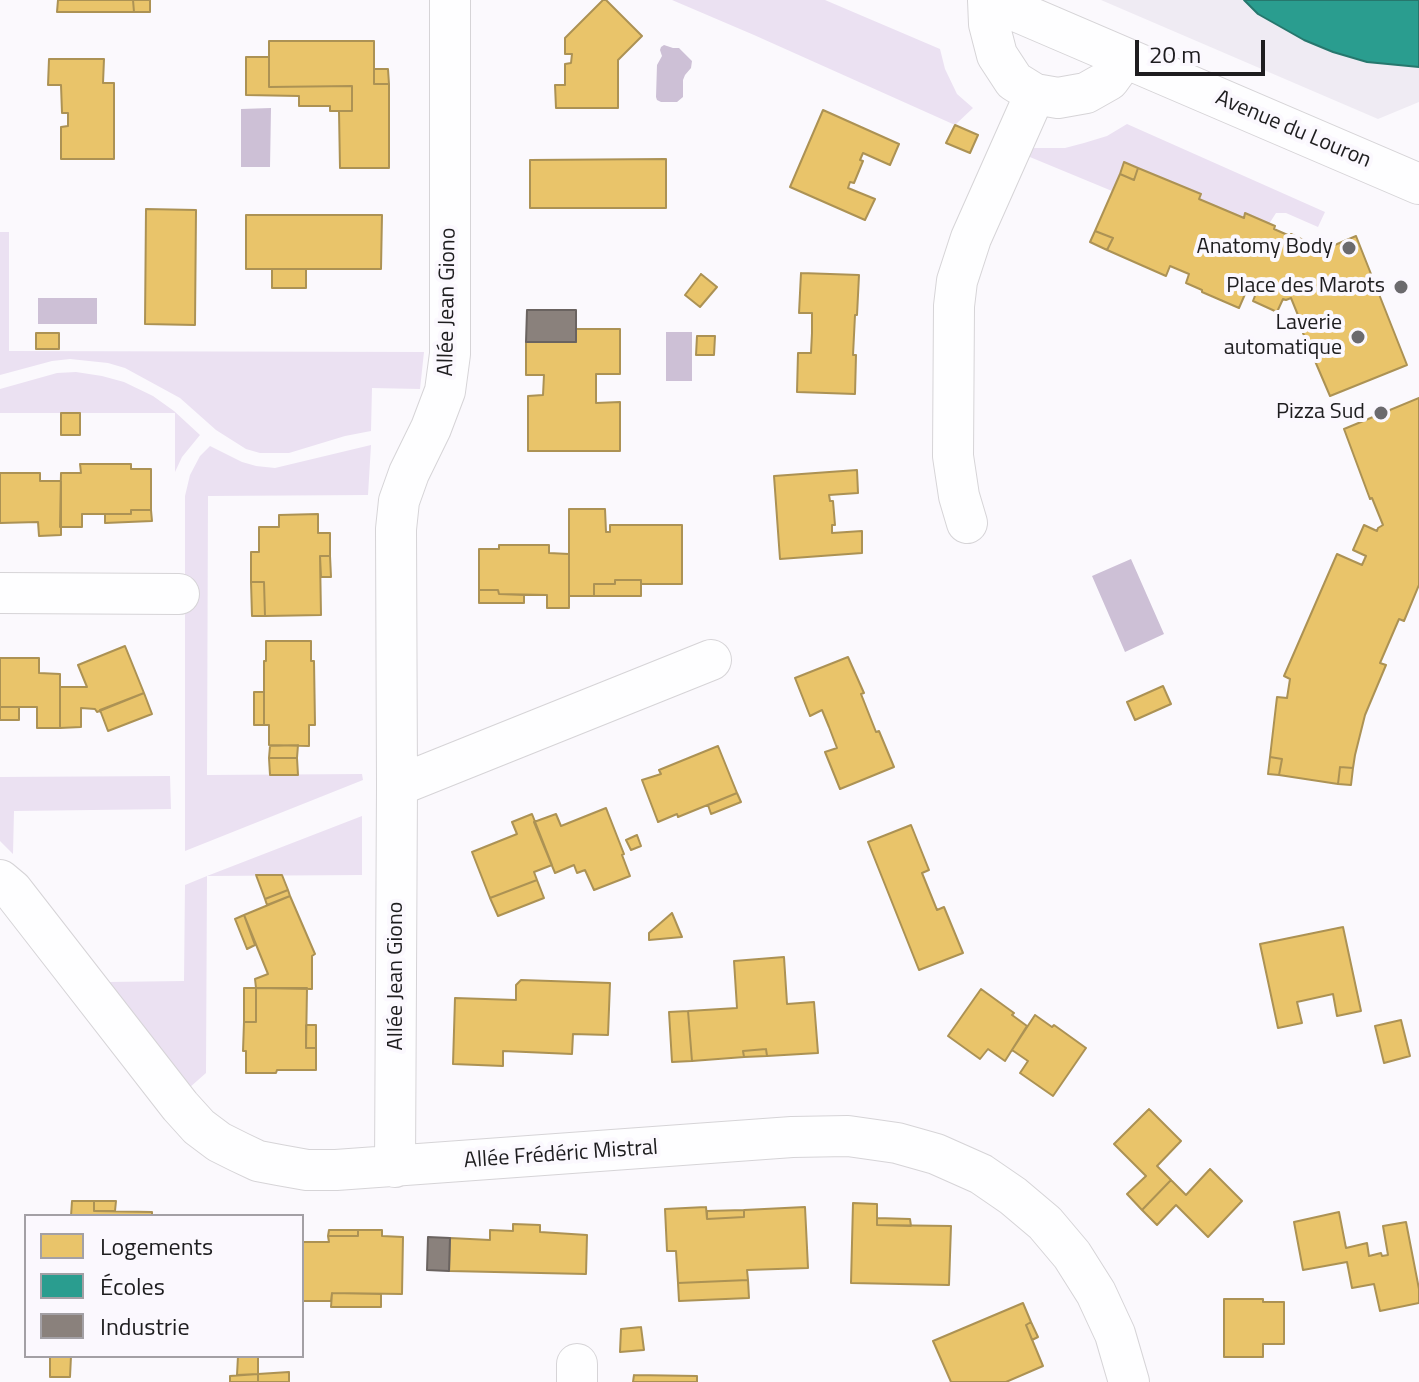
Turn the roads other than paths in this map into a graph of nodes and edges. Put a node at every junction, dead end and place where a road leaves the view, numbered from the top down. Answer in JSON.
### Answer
{"nodes":[{"id":1,"x":450,"y":0,"type":"edge"},
{"id":2,"x":989,"y":0,"type":"edge"},
{"id":3,"x":1125,"y":58,"type":"junction"},
{"id":4,"x":1035,"y":94,"type":"junction"},
{"id":5,"x":1419,"y":184,"type":"edge"},
{"id":6,"x":967,"y":523,"type":"dead end"},
{"id":7,"x":0,"y":593,"type":"edge"},
{"id":8,"x":179,"y":594,"type":"dead end"},
{"id":9,"x":711,"y":660,"type":"dead end"},
{"id":10,"x":397,"y":786,"type":"junction"},
{"id":11,"x":0,"y":880,"type":"edge"},
{"id":12,"x":395,"y":1167,"type":"junction"},
{"id":13,"x":1129,"y":1382,"type":"edge"}],
"edges":[{"from":1,"to":10,"type":"street","name":"Allée Jean Giono"},
{"from":2,"to":3,"type":"street","name":"Avenue du Louron"},
{"from":2,"to":4,"type":"street"},
{"from":3,"to":4,"type":"street"},
{"from":3,"to":5,"type":"street","name":"Avenue du Louron"},
{"from":4,"to":6,"type":"street"},
{"from":7,"to":8,"type":"street"},
{"from":9,"to":10,"type":"street"},
{"from":10,"to":12,"type":"street","name":"Allée Jean Giono"},
{"from":11,"to":12,"type":"street","name":"Allée Frédéric Mistral"},
{"from":12,"to":13,"type":"street","name":"Allée Frédéric Mistral"}]}
